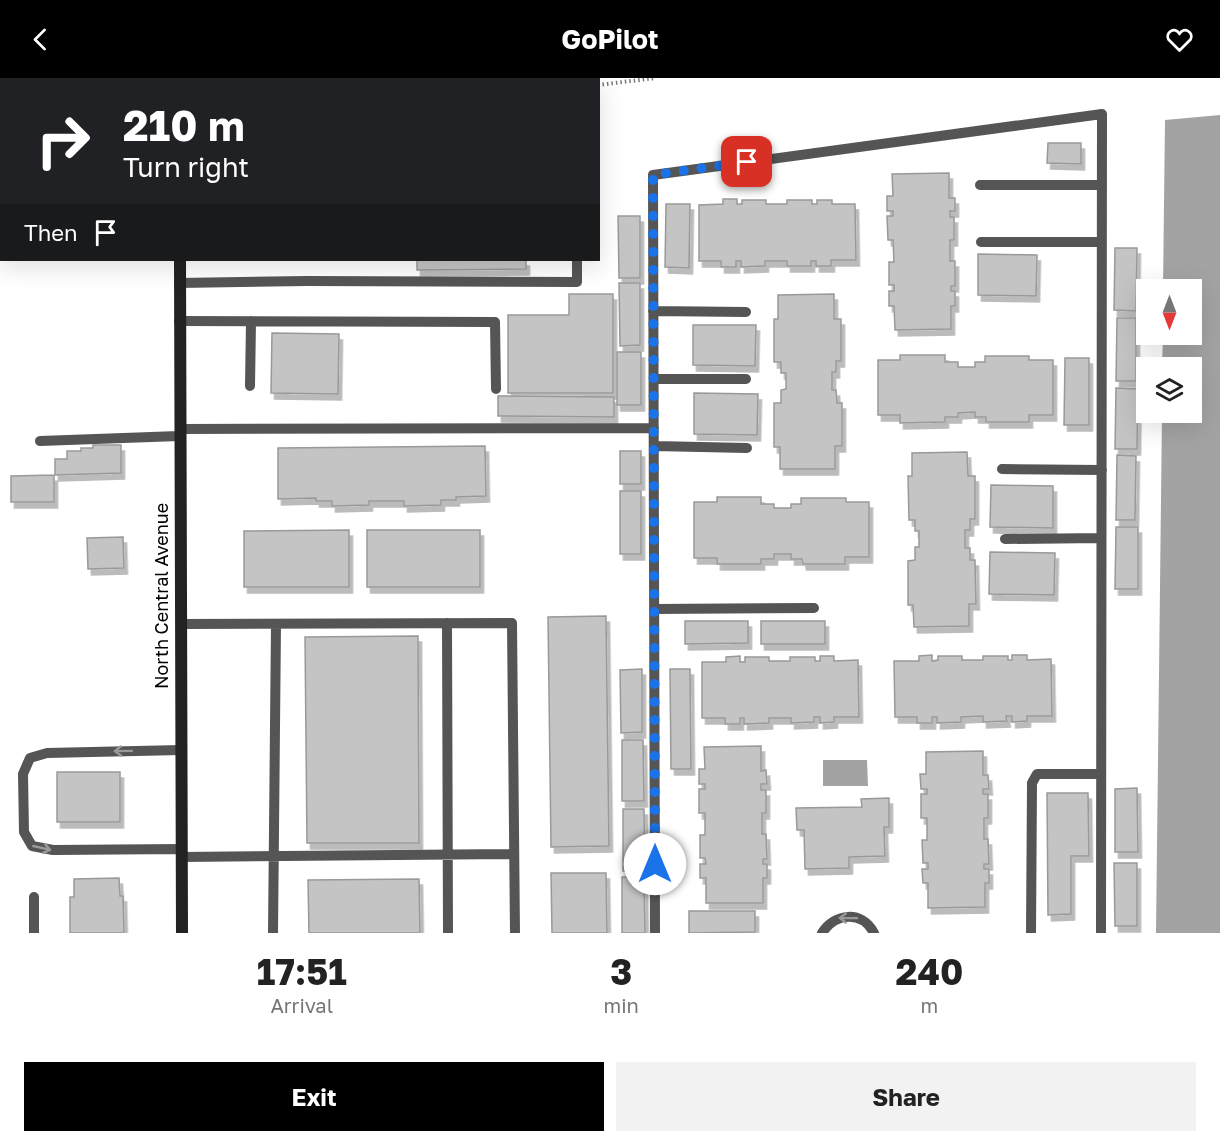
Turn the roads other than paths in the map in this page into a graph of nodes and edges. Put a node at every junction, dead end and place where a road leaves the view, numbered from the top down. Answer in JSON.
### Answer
{"nodes":[{"id":1,"x":980,"y":185,"type":"dead end"},
{"id":2,"x":1102,"y":185,"type":"junction"},
{"id":3,"x":981,"y":242,"type":"dead end"},
{"id":4,"x":1102,"y":242,"type":"junction"},
{"id":5,"x":180,"y":261,"type":"edge"},
{"id":6,"x":577,"y":261,"type":"edge"},
{"id":7,"x":179,"y":283,"type":"junction"},
{"id":8,"x":653,"y":311,"type":"junction"},
{"id":9,"x":746,"y":312,"type":"dead end"},
{"id":10,"x":179,"y":321,"type":"junction"},
{"id":11,"x":251,"y":321,"type":"junction"},
{"id":12,"x":654,"y":379,"type":"junction"},
{"id":13,"x":746,"y":379,"type":"dead end"},
{"id":14,"x":250,"y":386,"type":"dead end"},
{"id":15,"x":496,"y":389,"type":"dead end"},
{"id":16,"x":654,"y":428,"type":"junction"},
{"id":17,"x":180,"y":432,"type":"junction"},
{"id":18,"x":40,"y":441,"type":"dead end"},
{"id":19,"x":654,"y":446,"type":"junction"},
{"id":20,"x":747,"y":448,"type":"dead end"},
{"id":21,"x":1002,"y":469,"type":"dead end"},
{"id":22,"x":1102,"y":470,"type":"junction"},
{"id":23,"x":1101,"y":538,"type":"junction"},
{"id":24,"x":1005,"y":539,"type":"dead end"},
{"id":25,"x":814,"y":608,"type":"dead end"},
{"id":26,"x":654,"y":609,"type":"junction"},
{"id":27,"x":447,"y":623,"type":"junction"},
{"id":28,"x":181,"y":624,"type":"junction"},
{"id":29,"x":276,"y":624,"type":"junction"},
{"id":30,"x":181,"y":750,"type":"junction"},
{"id":31,"x":1101,"y":774,"type":"junction"},
{"id":32,"x":182,"y":853,"type":"junction"},
{"id":33,"x":514,"y":854,"type":"junction"},
{"id":34,"x":274,"y":855,"type":"junction"},
{"id":35,"x":448,"y":855,"type":"junction"},
{"id":36,"x":34,"y":897,"type":"dead end"},
{"id":37,"x":34,"y":933,"type":"edge"},
{"id":38,"x":182,"y":933,"type":"edge"},
{"id":39,"x":273,"y":933,"type":"edge"},
{"id":40,"x":448,"y":933,"type":"edge"},
{"id":41,"x":515,"y":933,"type":"edge"},
{"id":42,"x":655,"y":933,"type":"edge"},
{"id":43,"x":822,"y":933,"type":"edge"},
{"id":44,"x":874,"y":933,"type":"edge"},
{"id":45,"x":1031,"y":933,"type":"edge"},
{"id":46,"x":1101,"y":933,"type":"edge"}],
"edges":[{"from":1,"to":2,"type":"lane"},
{"from":2,"to":4,"type":"lane"},
{"from":2,"to":8,"type":"lane"},
{"from":3,"to":4,"type":"lane"},
{"from":4,"to":22,"type":"lane"},
{"from":5,"to":7,"type":"main road","name":"North Central Avenue"},
{"from":6,"to":7,"type":"lane"},
{"from":7,"to":10,"type":"main road","name":"North Central Avenue"},
{"from":8,"to":9,"type":"lane"},
{"from":8,"to":12,"type":"lane"},
{"from":10,"to":11,"type":"lane"},
{"from":10,"to":17,"type":"main road","name":"North Central Avenue"},
{"from":11,"to":14,"type":"lane"},
{"from":11,"to":15,"type":"lane"},
{"from":12,"to":13,"type":"lane"},
{"from":12,"to":16,"type":"lane"},
{"from":16,"to":17,"type":"lane"},
{"from":16,"to":19,"type":"lane"},
{"from":17,"to":18,"type":"lane"},
{"from":17,"to":28,"type":"main road","name":"North Central Avenue"},
{"from":19,"to":20,"type":"lane"},
{"from":19,"to":26,"type":"lane"},
{"from":21,"to":22,"type":"lane"},
{"from":22,"to":23,"type":"lane"},
{"from":23,"to":24,"type":"lane"},
{"from":23,"to":31,"type":"lane"},
{"from":25,"to":26,"type":"lane"},
{"from":26,"to":42,"type":"lane"},
{"from":27,"to":29,"type":"lane"},
{"from":27,"to":33,"type":"lane"},
{"from":27,"to":35,"type":"lane"},
{"from":28,"to":29,"type":"lane"},
{"from":28,"to":30,"type":"main road","name":"North Central Avenue"},
{"from":29,"to":34,"type":"lane"},
{"from":30,"to":32,"type":"main road","name":"North Central Avenue"},
{"from":30,"to":32,"type":"lane","one_way":true},
{"from":31,"to":45,"type":"lane"},
{"from":31,"to":46,"type":"lane"},
{"from":32,"to":34,"type":"lane"},
{"from":32,"to":38,"type":"main road","name":"North Central Avenue"},
{"from":33,"to":35,"type":"lane"},
{"from":33,"to":41,"type":"lane"},
{"from":34,"to":35,"type":"lane"},
{"from":34,"to":39,"type":"lane"},
{"from":35,"to":40,"type":"lane"},
{"from":36,"to":37,"type":"lane"},
{"from":44,"to":43,"type":"lane","one_way":true}]}
